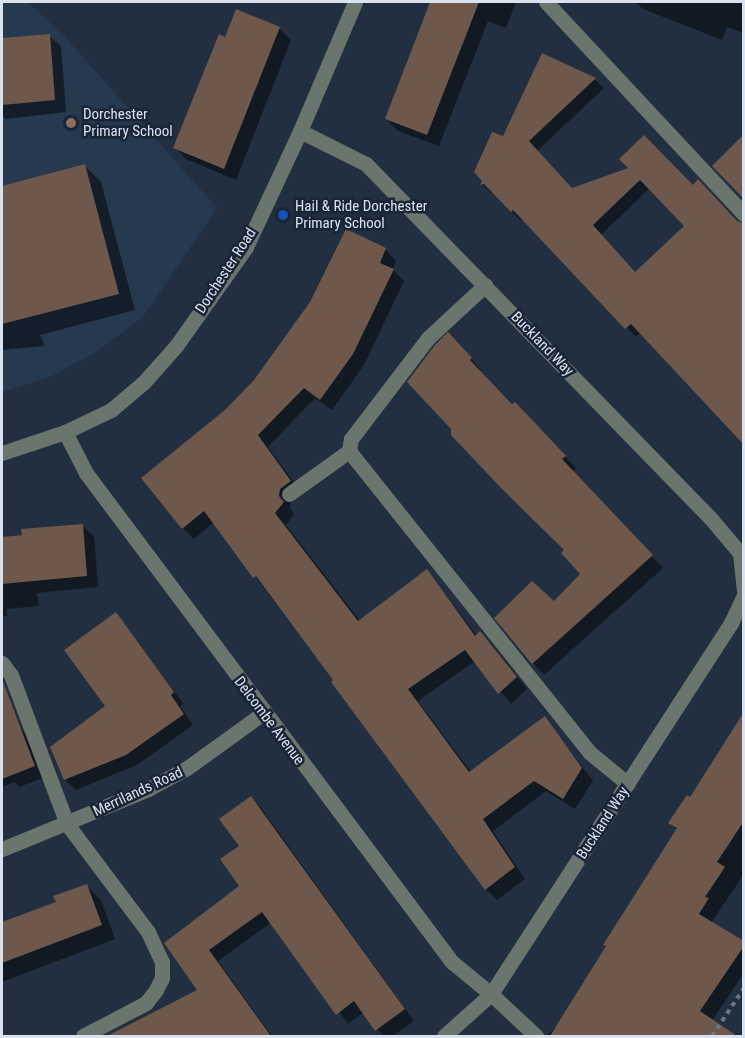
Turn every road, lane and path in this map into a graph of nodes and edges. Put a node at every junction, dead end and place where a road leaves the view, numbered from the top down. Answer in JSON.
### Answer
{"nodes":[{"id":1,"x":355,"y":2,"type":"edge"},
{"id":2,"x":546,"y":2,"type":"edge"},
{"id":3,"x":300,"y":131,"type":"junction"},
{"id":4,"x":744,"y":214,"type":"edge"},
{"id":5,"x":485,"y":285,"type":"junction"},
{"id":6,"x":64,"y":432,"type":"junction"},
{"id":7,"x":349,"y":451,"type":"junction"},
{"id":8,"x":2,"y":453,"type":"edge"},
{"id":9,"x":288,"y":495,"type":"dead end"},
{"id":10,"x":744,"y":593,"type":"edge"},
{"id":11,"x":2,"y":663,"type":"edge"},
{"id":12,"x":262,"y":713,"type":"junction"},
{"id":13,"x":628,"y":784,"type":"junction"},
{"id":14,"x":67,"y":824,"type":"junction"},
{"id":15,"x":2,"y":849,"type":"edge"},
{"id":16,"x":744,"y":987,"type":"edge"},
{"id":17,"x":491,"y":994,"type":"junction"},
{"id":18,"x":83,"y":1036,"type":"edge"},
{"id":19,"x":444,"y":1036,"type":"edge"},
{"id":20,"x":536,"y":1036,"type":"edge"},
{"id":21,"x":712,"y":1036,"type":"edge"}],
"edges":[{"from":1,"to":3,"type":"street","name":"Dorchester Road"},
{"from":2,"to":4,"type":"street"},
{"from":3,"to":5,"type":"street","name":"Buckland Way"},
{"from":3,"to":6,"type":"street","name":"Dorchester Road"},
{"from":5,"to":7,"type":"street"},
{"from":5,"to":10,"type":"street","name":"Buckland Way"},
{"from":6,"to":8,"type":"street","name":"Dorchester Road"},
{"from":6,"to":12,"type":"street","name":"Delcombe Avenue"},
{"from":7,"to":9,"type":"street"},
{"from":7,"to":13,"type":"street"},
{"from":10,"to":13,"type":"street","name":"Buckland Way"},
{"from":11,"to":14,"type":"street"},
{"from":12,"to":14,"type":"street","name":"Merrilands Road"},
{"from":12,"to":17,"type":"street","name":"Delcombe Avenue"},
{"from":13,"to":17,"type":"street","name":"Buckland Way"},
{"from":14,"to":15,"type":"street","name":"Merrilands Road"},
{"from":14,"to":18,"type":"street"},
{"from":16,"to":21,"type":"path"},
{"from":17,"to":19,"type":"street","name":"Buckland Way"},
{"from":17,"to":20,"type":"street","name":"Delcombe Avenue"}]}
